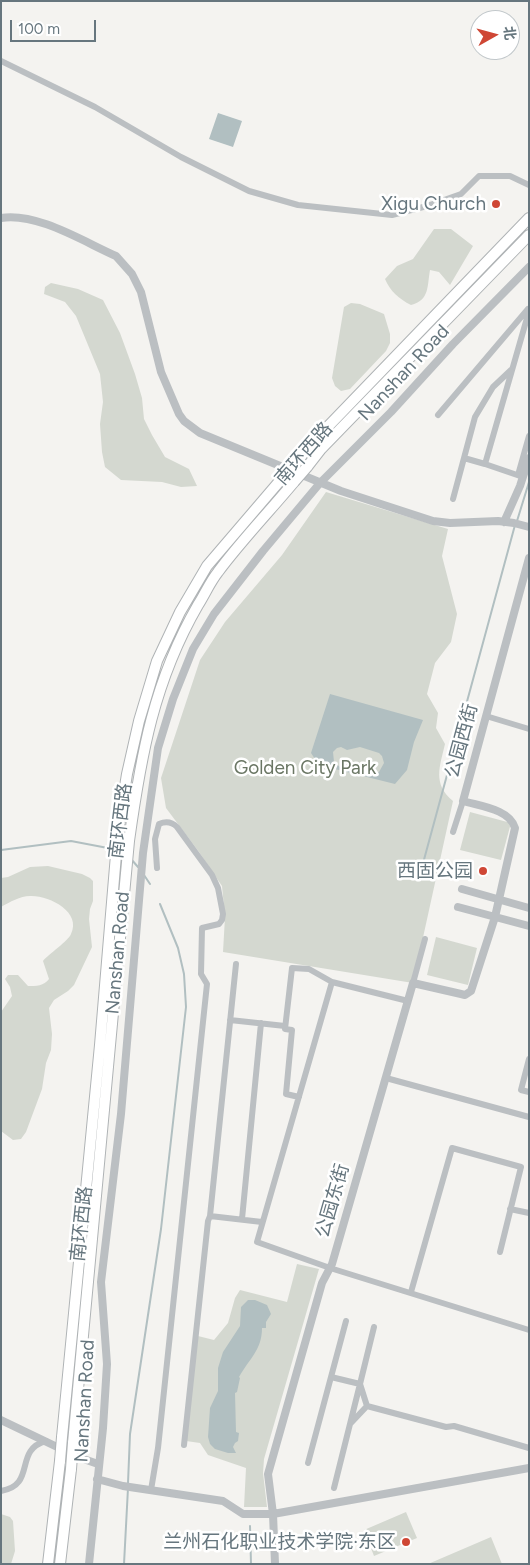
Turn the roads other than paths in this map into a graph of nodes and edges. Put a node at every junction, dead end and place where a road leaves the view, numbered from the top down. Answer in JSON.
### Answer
{"nodes":[{"id":1,"x":1,"y":61,"type":"edge"},
{"id":2,"x":529,"y":185,"type":"edge"},
{"id":3,"x":1,"y":218,"type":"edge"},
{"id":4,"x":529,"y":218,"type":"edge"},
{"id":5,"x":529,"y":235,"type":"edge"},
{"id":6,"x":529,"y":267,"type":"edge"},
{"id":7,"x":529,"y":310,"type":"edge"},
{"id":8,"x":512,"y":369,"type":"junction"},
{"id":9,"x":438,"y":415,"type":"dead end"},
{"id":10,"x":529,"y":436,"type":"edge"},
{"id":11,"x":464,"y":458,"type":"junction"},
{"id":12,"x":529,"y":458,"type":"edge"},
{"id":13,"x":485,"y":464,"type":"junction"},
{"id":14,"x":520,"y":476,"type":"junction"},
{"id":15,"x":320,"y":483,"type":"junction"},
{"id":16,"x":454,"y":499,"type":"dead end"},
{"id":17,"x":504,"y":522,"type":"junction"},
{"id":18,"x":526,"y":527,"type":"edge"},
{"id":19,"x":529,"y":558,"type":"edge"},
{"id":20,"x":486,"y":716,"type":"junction"},
{"id":21,"x":529,"y":729,"type":"edge"},
{"id":22,"x":463,"y":801,"type":"junction"},
{"id":23,"x":453,"y":832,"type":"dead end"},
{"id":24,"x":144,"y":838,"type":"junction"},
{"id":25,"x":155,"y":839,"type":"junction"},
{"id":26,"x":157,"y":868,"type":"dead end"},
{"id":27,"x":462,"y":889,"type":"dead end"},
{"id":28,"x":500,"y":900,"type":"junction"},
{"id":29,"x":458,"y":907,"type":"dead end"},
{"id":30,"x":529,"y":908,"type":"edge"},
{"id":31,"x":495,"y":917,"type":"junction"},
{"id":32,"x":529,"y":926,"type":"edge"},
{"id":33,"x":425,"y":939,"type":"dead end"},
{"id":34,"x":236,"y":964,"type":"dead end"},
{"id":35,"x":332,"y":982,"type":"junction"},
{"id":36,"x":413,"y":983,"type":"junction"},
{"id":37,"x":408,"y":1000,"type":"junction"},
{"id":38,"x":230,"y":1020,"type":"junction"},
{"id":39,"x":261,"y":1023,"type":"junction"},
{"id":40,"x":285,"y":1026,"type":"junction"},
{"id":41,"x":529,"y":1059,"type":"edge"},
{"id":42,"x":386,"y":1078,"type":"junction"},
{"id":43,"x":529,"y":1092,"type":"edge"},
{"id":44,"x":299,"y":1097,"type":"junction"},
{"id":45,"x":529,"y":1117,"type":"edge"},
{"id":46,"x":510,"y":1209,"type":"junction"},
{"id":47,"x":529,"y":1213,"type":"edge"},
{"id":48,"x":210,"y":1216,"type":"junction"},
{"id":49,"x":242,"y":1220,"type":"junction"},
{"id":50,"x":262,"y":1222,"type":"junction"},
{"id":51,"x":500,"y":1252,"type":"dead end"},
{"id":52,"x":330,"y":1268,"type":"junction"},
{"id":53,"x":411,"y":1292,"type":"junction"},
{"id":54,"x":346,"y":1322,"type":"dead end"},
{"id":55,"x":374,"y":1327,"type":"dead end"},
{"id":56,"x":529,"y":1330,"type":"edge"},
{"id":57,"x":332,"y":1376,"type":"junction"},
{"id":58,"x":360,"y":1384,"type":"junction"},
{"id":59,"x":367,"y":1406,"type":"junction"},
{"id":60,"x":1,"y":1420,"type":"edge"},
{"id":61,"x":350,"y":1424,"type":"junction"},
{"id":62,"x":46,"y":1441,"type":"junction"},
{"id":63,"x":184,"y":1445,"type":"dead end"},
{"id":64,"x":529,"y":1448,"type":"edge"},
{"id":65,"x":308,"y":1462,"type":"dead end"},
{"id":66,"x":98,"y":1464,"type":"junction"},
{"id":67,"x":529,"y":1468,"type":"edge"},
{"id":68,"x":97,"y":1478,"type":"junction"},
{"id":69,"x":334,"y":1488,"type":"dead end"},
{"id":70,"x":147,"y":1489,"type":"junction"},
{"id":71,"x":1,"y":1491,"type":"edge"},
{"id":72,"x":273,"y":1514,"type":"junction"},
{"id":73,"x":48,"y":1564,"type":"edge"},
{"id":74,"x":60,"y":1564,"type":"edge"},
{"id":75,"x":89,"y":1564,"type":"edge"},
{"id":76,"x":276,"y":1564,"type":"edge"}],
"edges":[{"from":1,"to":2,"type":"street"},
{"from":3,"to":15,"type":"street"},
{"from":4,"to":73,"type":"highway","name":"南环西路","bridge":true},
{"from":5,"to":74,"type":"highway","name":"南环西路","bridge":true},
{"from":6,"to":15,"type":"street","name":"Nanshan Road"},
{"from":7,"to":8,"type":"street"},
{"from":7,"to":9,"type":"street"},
{"from":8,"to":11,"type":"street"},
{"from":8,"to":13,"type":"street"},
{"from":10,"to":14,"type":"street"},
{"from":11,"to":13,"type":"street"},
{"from":11,"to":16,"type":"street"},
{"from":12,"to":14,"type":"street"},
{"from":13,"to":14,"type":"street"},
{"from":14,"to":17,"type":"street"},
{"from":15,"to":17,"type":"street"},
{"from":15,"to":24,"type":"street","name":"Nanshan Road"},
{"from":17,"to":18,"type":"street"},
{"from":19,"to":20,"type":"street","name":"公园西街"},
{"from":20,"to":21,"type":"street"},
{"from":20,"to":22,"type":"street","name":"公园西街"},
{"from":22,"to":23,"type":"street"},
{"from":22,"to":28,"type":"street","name":"公园西街"},
{"from":24,"to":25,"type":"street"},
{"from":24,"to":66,"type":"street","name":"Nanshan Road"},
{"from":25,"to":26,"type":"street"},
{"from":25,"to":70,"type":"street"},
{"from":27,"to":28,"type":"street"},
{"from":28,"to":30,"type":"street"},
{"from":28,"to":31,"type":"street"},
{"from":29,"to":31,"type":"street"},
{"from":31,"to":32,"type":"street"},
{"from":31,"to":36,"type":"street"},
{"from":33,"to":36,"type":"street"},
{"from":34,"to":38,"type":"street"},
{"from":35,"to":37,"type":"street"},
{"from":35,"to":40,"type":"street"},
{"from":35,"to":44,"type":"street"},
{"from":36,"to":37,"type":"street","name":"公园东街"},
{"from":37,"to":42,"type":"street","name":"公园东街"},
{"from":38,"to":39,"type":"street"},
{"from":38,"to":48,"type":"street"},
{"from":39,"to":40,"type":"street"},
{"from":39,"to":49,"type":"street"},
{"from":40,"to":44,"type":"street"},
{"from":41,"to":43,"type":"street"},
{"from":42,"to":45,"type":"street"},
{"from":42,"to":52,"type":"street","name":"公园东街"},
{"from":44,"to":50,"type":"street"},
{"from":46,"to":47,"type":"street"},
{"from":46,"to":51,"type":"street"},
{"from":46,"to":53,"type":"street"},
{"from":48,"to":49,"type":"street"},
{"from":48,"to":63,"type":"street"},
{"from":49,"to":50,"type":"street"},
{"from":50,"to":52,"type":"street"},
{"from":52,"to":53,"type":"street"},
{"from":52,"to":72,"type":"street","name":"公园东街"},
{"from":53,"to":56,"type":"street"},
{"from":54,"to":57,"type":"street"},
{"from":55,"to":58,"type":"street"},
{"from":57,"to":58,"type":"street"},
{"from":57,"to":65,"type":"street"},
{"from":58,"to":59,"type":"street"},
{"from":58,"to":61,"type":"street"},
{"from":59,"to":61,"type":"street"},
{"from":59,"to":64,"type":"street"},
{"from":60,"to":62,"type":"street"},
{"from":61,"to":69,"type":"street"},
{"from":62,"to":66,"type":"street"},
{"from":62,"to":71,"type":"street"},
{"from":66,"to":68,"type":"street","name":"Nanshan Road"},
{"from":67,"to":72,"type":"street"},
{"from":68,"to":70,"type":"street"},
{"from":68,"to":75,"type":"street","name":"Nanshan Road"},
{"from":70,"to":72,"type":"street"},
{"from":72,"to":76,"type":"street","name":"公园东街"}]}
